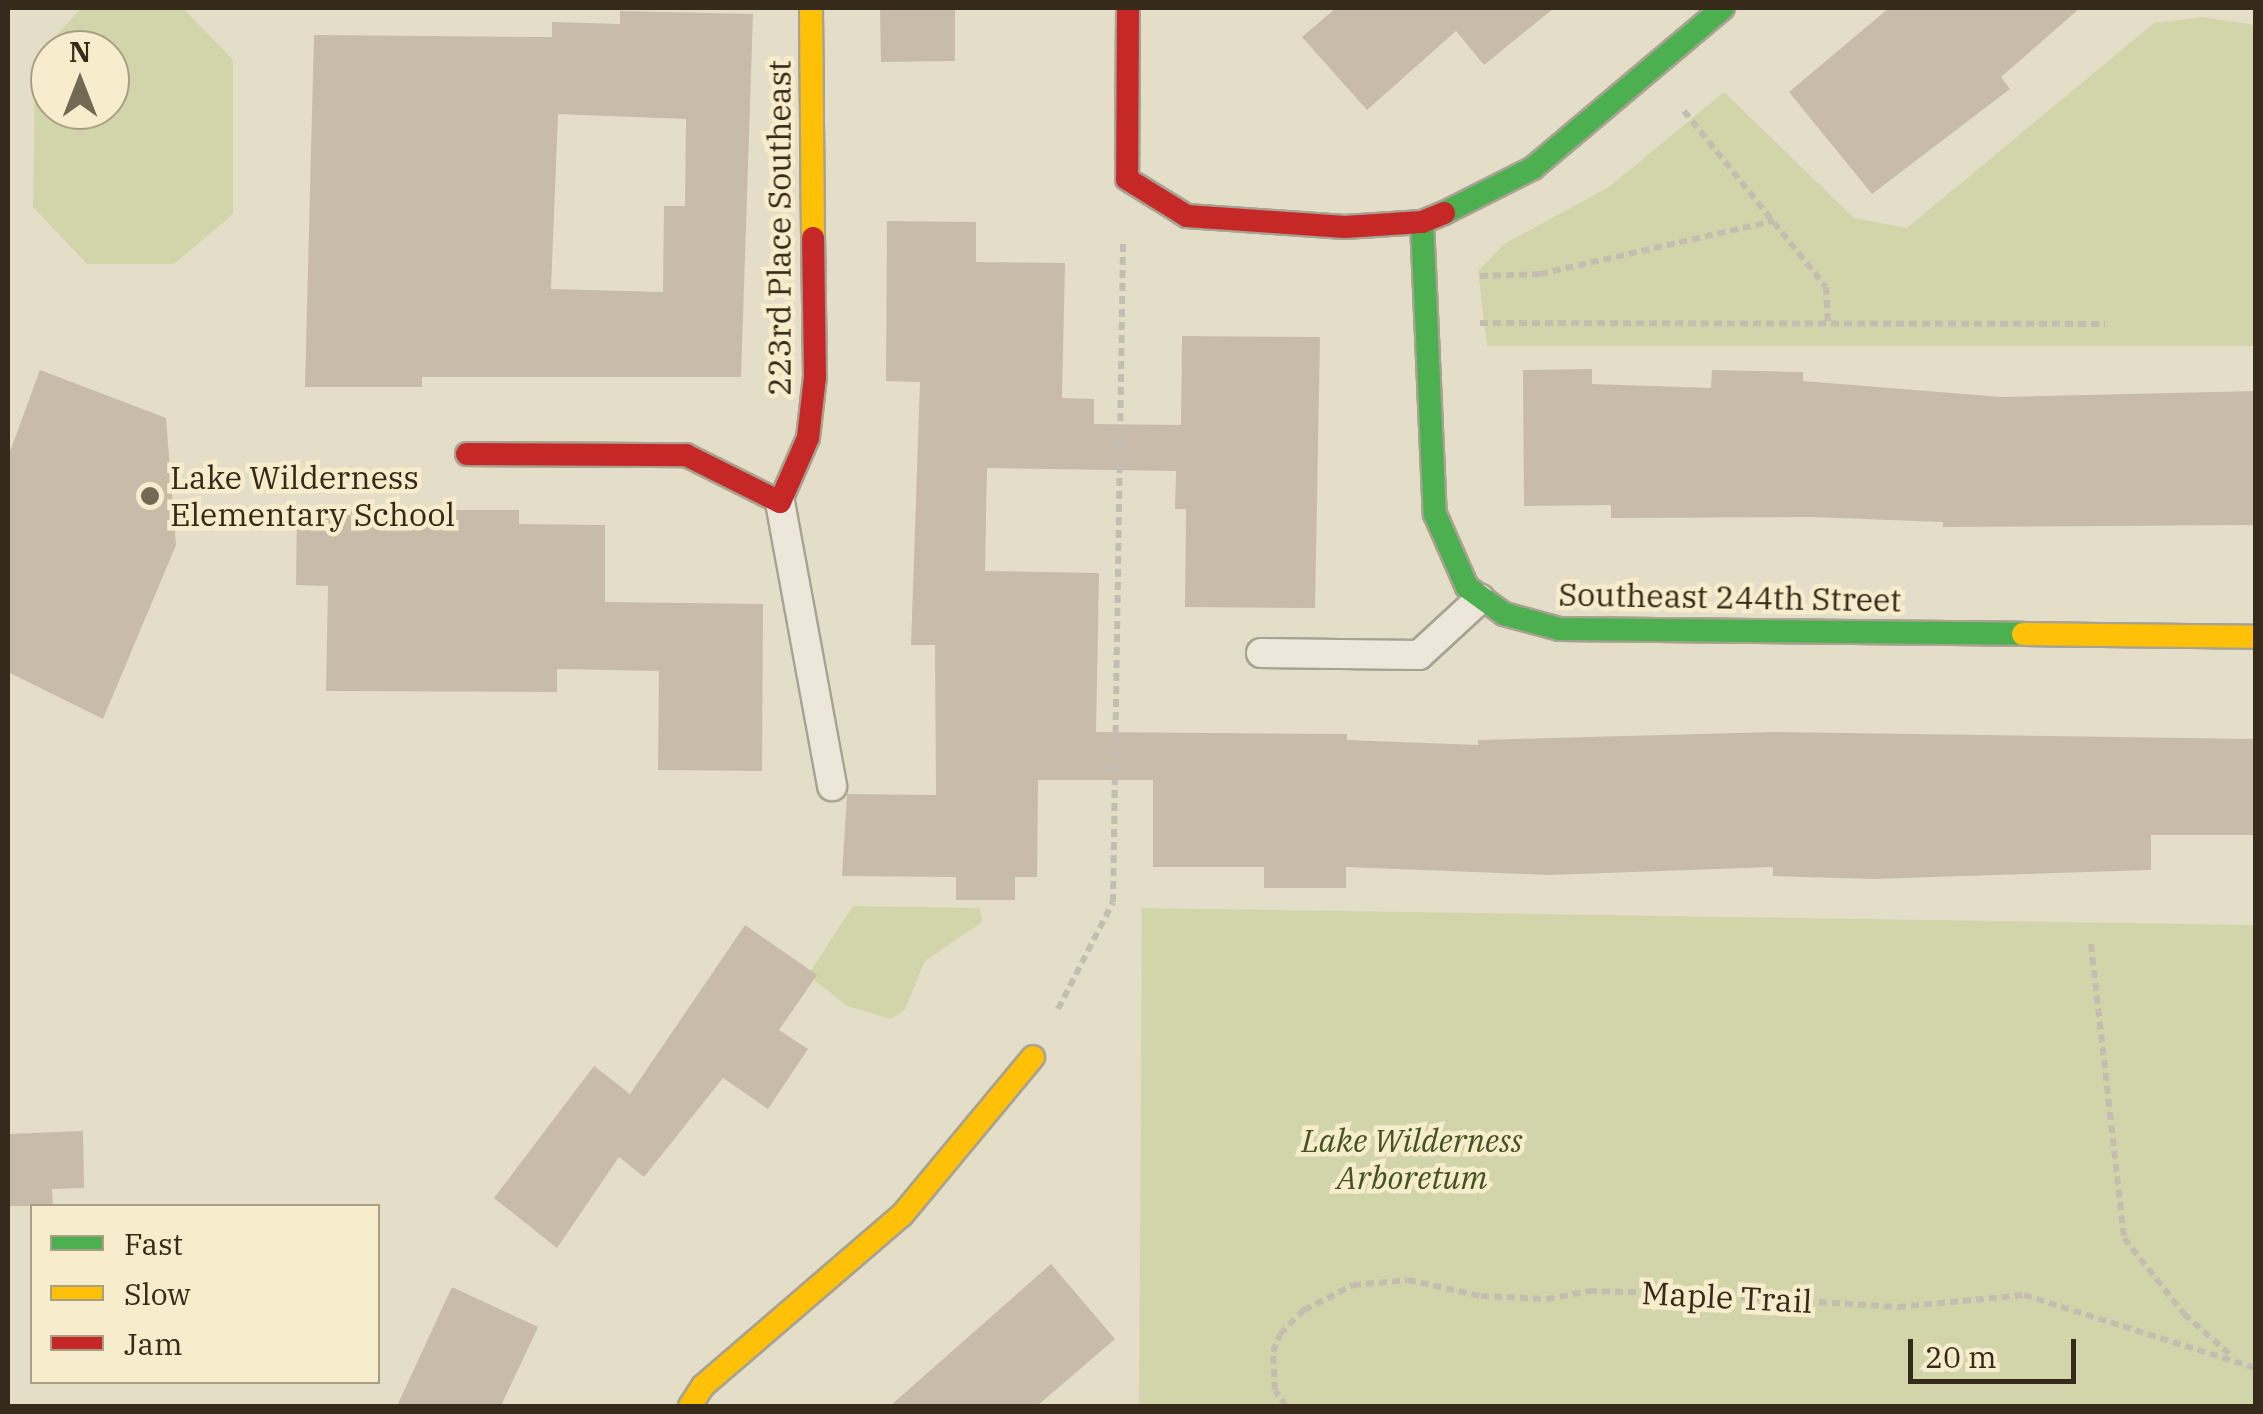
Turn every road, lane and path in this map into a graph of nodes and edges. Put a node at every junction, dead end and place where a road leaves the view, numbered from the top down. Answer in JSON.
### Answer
{"nodes":[{"id":1,"x":811,"y":8,"type":"edge"},
{"id":2,"x":1128,"y":8,"type":"edge"},
{"id":3,"x":1723,"y":8,"type":"edge"},
{"id":4,"x":1649,"y":70,"type":"junction"},
{"id":5,"x":1126,"y":179,"type":"junction"},
{"id":6,"x":1774,"y":221,"type":"junction"},
{"id":7,"x":1422,"y":222,"type":"junction"},
{"id":8,"x":1424,"y":272,"type":"junction"},
{"id":9,"x":1423,"y":322,"type":"junction"},
{"id":10,"x":1828,"y":324,"type":"junction"},
{"id":11,"x":2105,"y":324,"type":"dead end"},
{"id":12,"x":467,"y":454,"type":"dead end"},
{"id":13,"x":780,"y":502,"type":"junction"},
{"id":14,"x":1480,"y":599,"type":"junction"},
{"id":15,"x":2256,"y":637,"type":"edge"},
{"id":16,"x":1261,"y":653,"type":"dead end"},
{"id":17,"x":832,"y":786,"type":"dead end"},
{"id":18,"x":2092,"y":944,"type":"dead end"},
{"id":19,"x":1033,"y":1058,"type":"joint"},
{"id":20,"x":2234,"y":1358,"type":"junction"},
{"id":21,"x":2256,"y":1368,"type":"edge"},
{"id":22,"x":690,"y":1406,"type":"edge"},
{"id":23,"x":1286,"y":1406,"type":"edge"}],
"edges":[{"from":1,"to":13,"type":"street","name":"223rd Place Southeast"},
{"from":2,"to":5,"type":"street"},
{"from":3,"to":4,"type":"street"},
{"from":4,"to":6,"type":"path"},
{"from":4,"to":7,"type":"street"},
{"from":5,"to":7,"type":"street"},
{"from":5,"to":19,"type":"path"},
{"from":6,"to":8,"type":"path"},
{"from":6,"to":10,"type":"path"},
{"from":7,"to":8,"type":"street","name":"Southeast 244th Street"},
{"from":8,"to":9,"type":"street","name":"Southeast 244th Street"},
{"from":9,"to":10,"type":"path"},
{"from":9,"to":14,"type":"street","name":"Southeast 244th Street"},
{"from":10,"to":11,"type":"path"},
{"from":12,"to":13,"type":"street"},
{"from":13,"to":17,"type":"lane"},
{"from":14,"to":15,"type":"street","name":"Southeast 244th Street"},
{"from":14,"to":16,"type":"lane"},
{"from":18,"to":20,"type":"path"},
{"from":19,"to":22,"type":"street"},
{"from":20,"to":21,"type":"path","name":"Maple Trail"},
{"from":20,"to":23,"type":"path","name":"Maple Trail"}]}
